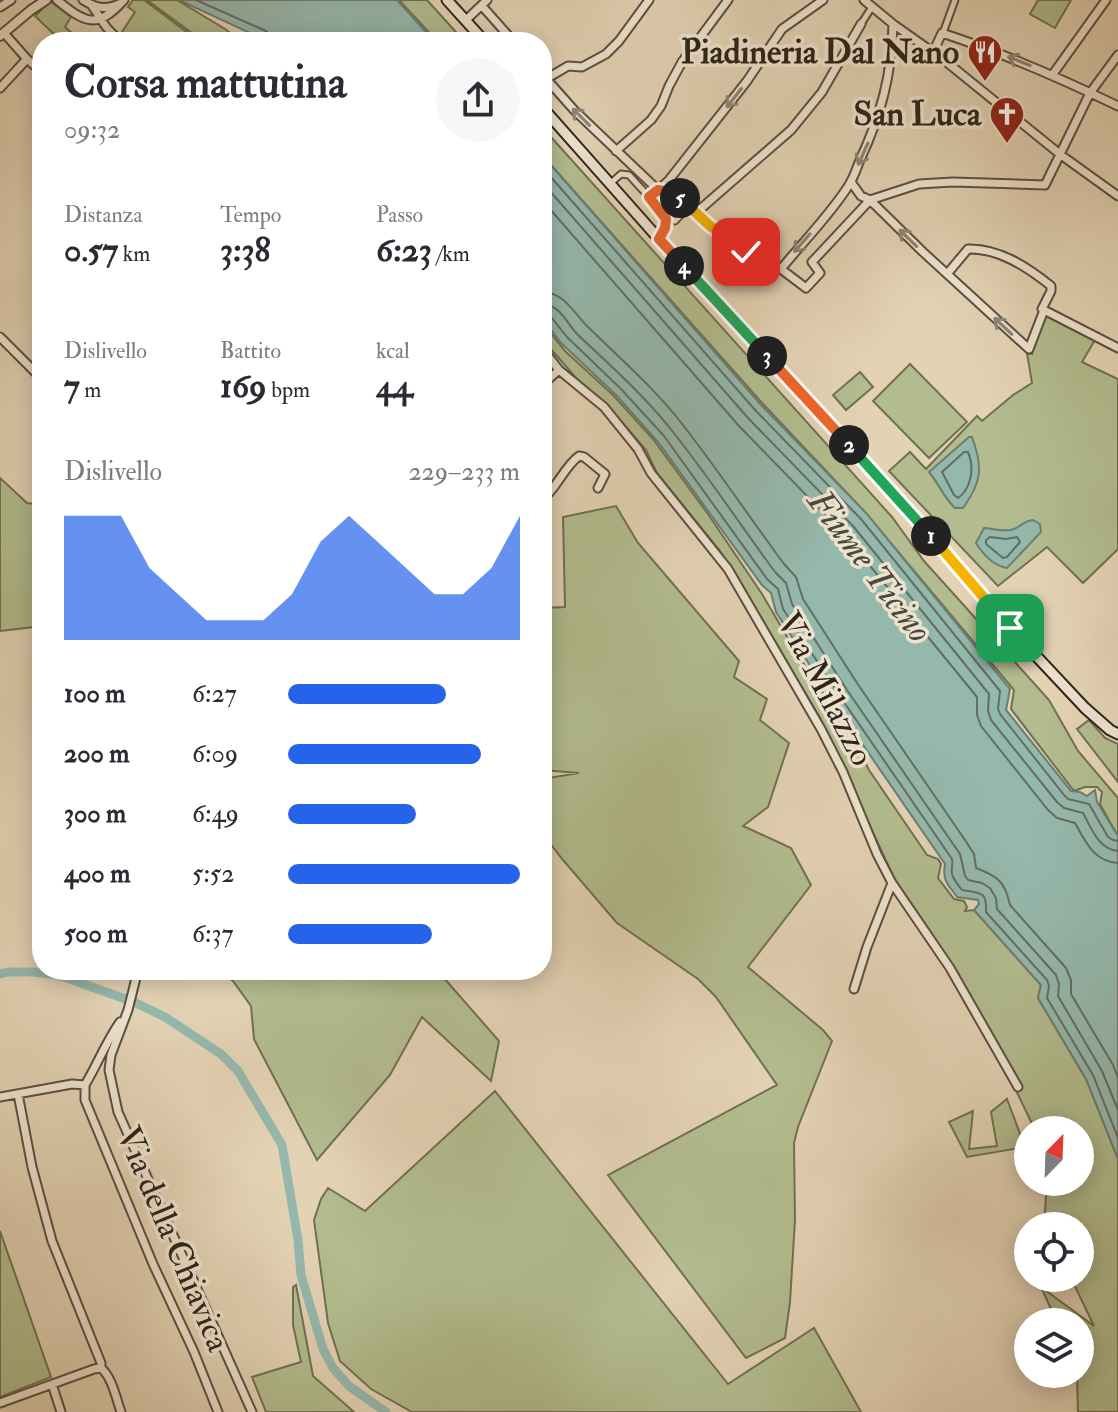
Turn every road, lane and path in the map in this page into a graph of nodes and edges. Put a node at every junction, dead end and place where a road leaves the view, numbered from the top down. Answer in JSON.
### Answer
{"nodes":[{"id":1,"x":11,"y":0,"type":"edge"},
{"id":2,"x":38,"y":0,"type":"edge"},
{"id":3,"x":46,"y":0,"type":"edge"},
{"id":4,"x":57,"y":0,"type":"edge"},
{"id":5,"x":83,"y":0,"type":"edge"},
{"id":6,"x":649,"y":0,"type":"edge"},
{"id":7,"x":823,"y":0,"type":"edge"},
{"id":8,"x":864,"y":0,"type":"edge"},
{"id":9,"x":955,"y":0,"type":"edge"},
{"id":10,"x":1106,"y":0,"type":"edge"},
{"id":11,"x":122,"y":2,"type":"edge"},
{"id":12,"x":454,"y":2,"type":"edge"},
{"id":13,"x":722,"y":2,"type":"edge"},
{"id":14,"x":484,"y":3,"type":"edge"},
{"id":15,"x":874,"y":4,"type":"edge"},
{"id":16,"x":92,"y":6,"type":"junction"},
{"id":17,"x":0,"y":7,"type":"edge"},
{"id":18,"x":111,"y":7,"type":"junction"},
{"id":19,"x":31,"y":10,"type":"junction"},
{"id":20,"x":466,"y":20,"type":"junction"},
{"id":21,"x":100,"y":21,"type":"junction"},
{"id":22,"x":861,"y":24,"type":"joint"},
{"id":23,"x":893,"y":24,"type":"junction"},
{"id":24,"x":110,"y":32,"type":"edge"},
{"id":25,"x":476,"y":32,"type":"edge"},
{"id":26,"x":506,"y":32,"type":"edge"},
{"id":27,"x":942,"y":33,"type":"junction"},
{"id":28,"x":2,"y":34,"type":"edge"},
{"id":29,"x":933,"y":52,"type":"junction"},
{"id":30,"x":1118,"y":55,"type":"edge"},
{"id":31,"x":27,"y":59,"type":"junction"},
{"id":32,"x":32,"y":63,"type":"edge"},
{"id":33,"x":552,"y":73,"type":"edge"},
{"id":34,"x":1053,"y":74,"type":"junction"},
{"id":35,"x":552,"y":85,"type":"edge"},
{"id":36,"x":0,"y":88,"type":"edge"},
{"id":37,"x":1090,"y":93,"type":"junction"},
{"id":38,"x":1118,"y":106,"type":"edge"},
{"id":39,"x":552,"y":118,"type":"edge"},
{"id":40,"x":616,"y":151,"type":"junction"},
{"id":41,"x":1059,"y":152,"type":"junction"},
{"id":42,"x":851,"y":182,"type":"junction"},
{"id":43,"x":610,"y":184,"type":"junction"},
{"id":44,"x":658,"y":190,"type":"junction"},
{"id":45,"x":1118,"y":196,"type":"edge"},
{"id":46,"x":649,"y":197,"type":"junction"},
{"id":47,"x":870,"y":200,"type":"junction"},
{"id":48,"x":689,"y":206,"type":"junction"},
{"id":49,"x":697,"y":212,"type":"junction"},
{"id":50,"x":675,"y":221,"type":"dead end"},
{"id":51,"x":659,"y":239,"type":"junction"},
{"id":52,"x":781,"y":269,"type":"junction"},
{"id":53,"x":947,"y":274,"type":"junction"},
{"id":54,"x":1043,"y":310,"type":"junction"},
{"id":55,"x":0,"y":337,"type":"edge"},
{"id":56,"x":1118,"y":348,"type":"edge"},
{"id":57,"x":552,"y":361,"type":"edge"},
{"id":58,"x":32,"y":369,"type":"edge"},
{"id":59,"x":559,"y":370,"type":"junction"},
{"id":60,"x":552,"y":376,"type":"edge"},
{"id":61,"x":598,"y":488,"type":"dead end"},
{"id":62,"x":552,"y":490,"type":"edge"},
{"id":63,"x":1118,"y":734,"type":"edge"},
{"id":64,"x":892,"y":883,"type":"junction"},
{"id":65,"x":135,"y":980,"type":"edge"},
{"id":66,"x":854,"y":989,"type":"dead end"},
{"id":67,"x":128,"y":1010,"type":"junction"},
{"id":68,"x":85,"y":1085,"type":"junction"},
{"id":69,"x":1018,"y":1087,"type":"dead end"},
{"id":70,"x":18,"y":1094,"type":"junction"},
{"id":71,"x":0,"y":1097,"type":"edge"},
{"id":72,"x":101,"y":1368,"type":"junction"},
{"id":73,"x":52,"y":1384,"type":"junction"},
{"id":74,"x":0,"y":1403,"type":"edge"},
{"id":75,"x":61,"y":1412,"type":"edge"},
{"id":76,"x":121,"y":1412,"type":"edge"},
{"id":77,"x":218,"y":1412,"type":"edge"},
{"id":78,"x":252,"y":1412,"type":"edge"}],
"edges":[{"from":1,"to":17,"type":"street"},
{"from":2,"to":19,"type":"street"},
{"from":3,"to":19,"type":"street"},
{"from":4,"to":21,"type":"street"},
{"from":5,"to":16,"type":"street"},
{"from":6,"to":33,"type":"street"},
{"from":7,"to":44,"type":"street","one_way":true},
{"from":8,"to":15,"type":"street"},
{"from":9,"to":27,"type":"street"},
{"from":10,"to":34,"type":"street"},
{"from":11,"to":18,"type":"street"},
{"from":11,"to":21,"type":"street"},
{"from":12,"to":20,"type":"main road"},
{"from":13,"to":40,"type":"street"},
{"from":14,"to":20,"type":"street"},
{"from":14,"to":26,"type":"street"},
{"from":15,"to":22,"type":"street"},
{"from":15,"to":23,"type":"street"},
{"from":16,"to":18,"type":"street"},
{"from":16,"to":21,"type":"street"},
{"from":18,"to":21,"type":"street"},
{"from":19,"to":28,"type":"street"},
{"from":20,"to":25,"type":"main road"},
{"from":21,"to":24,"type":"street"},
{"from":22,"to":49,"type":"street"},
{"from":23,"to":29,"type":"street"},
{"from":23,"to":42,"type":"street","one_way":true},
{"from":27,"to":29,"type":"street"},
{"from":34,"to":27,"type":"street","one_way":true},
{"from":28,"to":31,"type":"street"},
{"from":29,"to":41,"type":"street"},
{"from":30,"to":37,"type":"street"},
{"from":31,"to":32,"type":"street"},
{"from":31,"to":36,"type":"street"},
{"from":34,"to":37,"type":"street"},
{"from":40,"to":35,"type":"street","one_way":true},
{"from":37,"to":38,"type":"street"},
{"from":37,"to":41,"type":"street"},
{"from":39,"to":43,"type":"main road"},
{"from":40,"to":44,"type":"street"},
{"from":41,"to":45,"type":"street"},
{"from":41,"to":47,"type":"street"},
{"from":42,"to":47,"type":"street"},
{"from":42,"to":52,"type":"street","one_way":true},
{"from":43,"to":46,"type":"street"},
{"from":43,"to":51,"type":"main road"},
{"from":44,"to":46,"type":"street"},
{"from":44,"to":48,"type":"street"},
{"from":46,"to":51,"type":"street"},
{"from":47,"to":52,"type":"street"},
{"from":53,"to":47,"type":"street","one_way":true},
{"from":48,"to":49,"type":"street"},
{"from":48,"to":50,"type":"street"},
{"from":49,"to":52,"type":"street"},
{"from":51,"to":63,"type":"main road"},
{"from":53,"to":54,"type":"street"},
{"from":54,"to":53,"type":"street","one_way":true},
{"from":54,"to":56,"type":"street"},
{"from":55,"to":58,"type":"street"},
{"from":57,"to":59,"type":"street","name":"Via Milazzo"},
{"from":59,"to":60,"type":"street"},
{"from":59,"to":64,"type":"street","name":"Via Milazzo"},
{"from":61,"to":62,"type":"street"},
{"from":64,"to":66,"type":"street"},
{"from":64,"to":69,"type":"street","name":"Via Milazzo"},
{"from":65,"to":67,"type":"street"},
{"from":67,"to":68,"type":"street"},
{"from":67,"to":78,"type":"street"},
{"from":68,"to":70,"type":"street"},
{"from":68,"to":77,"type":"street","name":"Via della Chiavica"},
{"from":70,"to":71,"type":"street"},
{"from":70,"to":72,"type":"street"},
{"from":72,"to":73,"type":"street"},
{"from":72,"to":76,"type":"street"},
{"from":73,"to":74,"type":"street"},
{"from":73,"to":75,"type":"street"}]}
